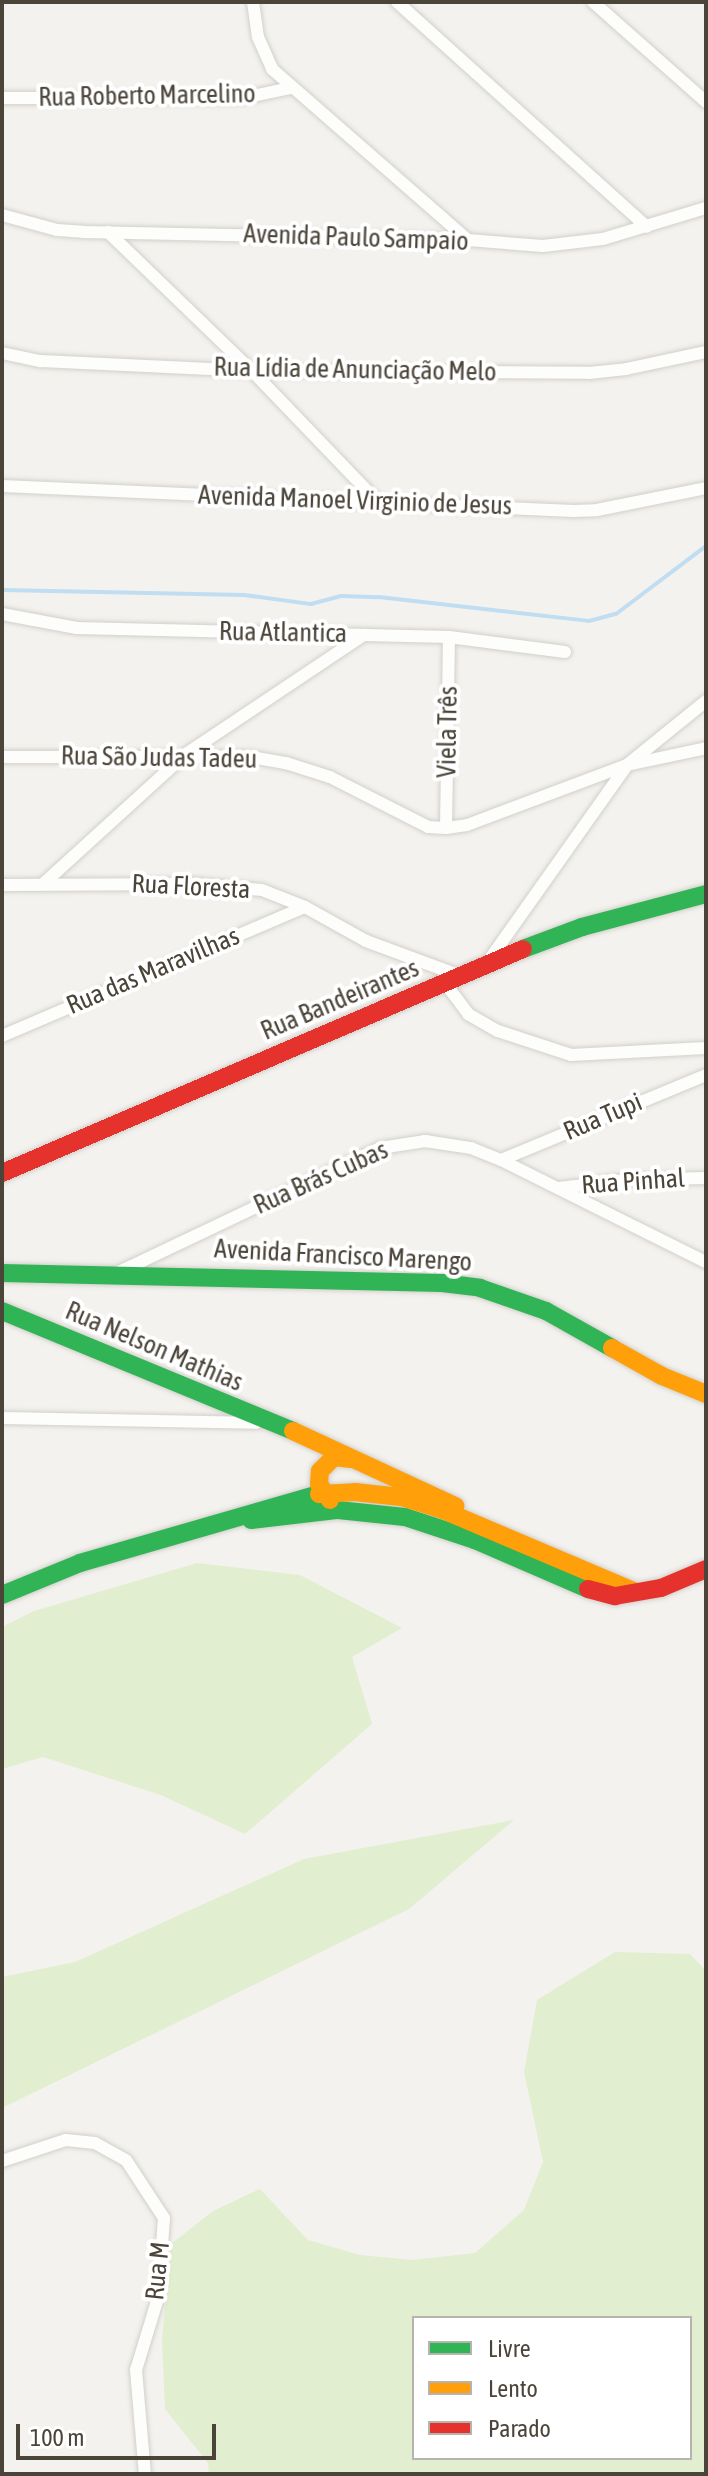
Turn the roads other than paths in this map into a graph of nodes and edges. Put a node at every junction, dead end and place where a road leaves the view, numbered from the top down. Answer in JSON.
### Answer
{"nodes":[{"id":1,"x":253,"y":2,"type":"edge"},
{"id":2,"x":397,"y":2,"type":"edge"},
{"id":3,"x":593,"y":2,"type":"edge"},
{"id":4,"x":291,"y":88,"type":"junction"},
{"id":5,"x":2,"y":98,"type":"edge"},
{"id":6,"x":706,"y":102,"type":"edge"},
{"id":7,"x":706,"y":208,"type":"edge"},
{"id":8,"x":2,"y":215,"type":"edge"},
{"id":9,"x":647,"y":227,"type":"junction"},
{"id":10,"x":108,"y":232,"type":"junction"},
{"id":11,"x":468,"y":240,"type":"junction"},
{"id":12,"x":706,"y":352,"type":"edge"},
{"id":13,"x":2,"y":353,"type":"edge"},
{"id":14,"x":252,"y":371,"type":"junction"},
{"id":15,"x":2,"y":486,"type":"edge"},
{"id":16,"x":706,"y":488,"type":"edge"},
{"id":17,"x":376,"y":500,"type":"junction"},
{"id":18,"x":2,"y":614,"type":"edge"},
{"id":19,"x":364,"y":635,"type":"junction"},
{"id":20,"x":449,"y":637,"type":"junction"},
{"id":21,"x":565,"y":652,"type":"dead end"},
{"id":22,"x":706,"y":701,"type":"edge"},
{"id":23,"x":706,"y":748,"type":"edge"},
{"id":24,"x":186,"y":754,"type":"junction"},
{"id":25,"x":2,"y":757,"type":"edge"},
{"id":26,"x":627,"y":765,"type":"junction"},
{"id":27,"x":446,"y":828,"type":"junction"},
{"id":28,"x":43,"y":884,"type":"junction"},
{"id":29,"x":2,"y":885,"type":"edge"},
{"id":30,"x":701,"y":898,"type":"edge"},
{"id":31,"x":305,"y":907,"type":"junction"},
{"id":32,"x":487,"y":963,"type":"junction"},
{"id":33,"x":452,"y":979,"type":"junction"},
{"id":34,"x":2,"y":1036,"type":"edge"},
{"id":35,"x":706,"y":1048,"type":"edge"},
{"id":36,"x":706,"y":1075,"type":"edge"},
{"id":37,"x":501,"y":1160,"type":"junction"},
{"id":38,"x":2,"y":1173,"type":"edge"},
{"id":39,"x":706,"y":1178,"type":"edge"},
{"id":40,"x":559,"y":1188,"type":"junction"},
{"id":41,"x":706,"y":1262,"type":"edge"},
{"id":42,"x":2,"y":1273,"type":"edge"},
{"id":43,"x":114,"y":1274,"type":"junction"},
{"id":44,"x":2,"y":1311,"type":"edge"},
{"id":45,"x":706,"y":1394,"type":"edge"},
{"id":46,"x":2,"y":1418,"type":"edge"},
{"id":47,"x":267,"y":1423,"type":"junction"},
{"id":48,"x":287,"y":1428,"type":"junction"},
{"id":49,"x":369,"y":1464,"type":"junction"},
{"id":50,"x":323,"y":1465,"type":"junction"},
{"id":51,"x":323,"y":1493,"type":"junction"},
{"id":52,"x":338,"y":1510,"type":"junction"},
{"id":53,"x":212,"y":1525,"type":"junction"},
{"id":54,"x":485,"y":1526,"type":"junction"},
{"id":55,"x":706,"y":1569,"type":"edge"},
{"id":56,"x":636,"y":1592,"type":"junction"},
{"id":57,"x":2,"y":1595,"type":"edge"},
{"id":58,"x":2,"y":2161,"type":"edge"},
{"id":59,"x":145,"y":2474,"type":"edge"}],
"edges":[{"from":1,"to":4,"type":"street"},
{"from":2,"to":9,"type":"street"},
{"from":3,"to":6,"type":"street"},
{"from":4,"to":5,"type":"street","name":"Rua Roberto Marcelino"},
{"from":4,"to":11,"type":"street"},
{"from":7,"to":9,"type":"street","name":"Avenida Paulo Sampaio"},
{"from":8,"to":10,"type":"street","name":"Avenida Paulo Sampaio"},
{"from":9,"to":11,"type":"street","name":"Avenida Paulo Sampaio"},
{"from":10,"to":11,"type":"street","name":"Avenida Paulo Sampaio"},
{"from":10,"to":14,"type":"street"},
{"from":12,"to":14,"type":"street","name":"Rua Lídia de Anunciação Melo"},
{"from":13,"to":14,"type":"street","name":"Rua Lídia de Anunciação Melo"},
{"from":14,"to":17,"type":"street"},
{"from":15,"to":17,"type":"street","name":"Avenida Manoel Virginio de Jesus"},
{"from":16,"to":17,"type":"street","name":"Avenida Manoel Virginio de Jesus"},
{"from":18,"to":19,"type":"street","name":"Rua Atlantica"},
{"from":19,"to":20,"type":"street","name":"Rua Atlantica"},
{"from":19,"to":24,"type":"street"},
{"from":20,"to":21,"type":"street","name":"Rua Atlantica"},
{"from":20,"to":27,"type":"street","name":"Viela Três"},
{"from":22,"to":26,"type":"street"},
{"from":23,"to":26,"type":"street"},
{"from":24,"to":25,"type":"street","name":"Rua São Judas Tadeu"},
{"from":24,"to":27,"type":"street","name":"Rua São Judas Tadeu"},
{"from":24,"to":28,"type":"street"},
{"from":26,"to":27,"type":"street"},
{"from":26,"to":32,"type":"street"},
{"from":28,"to":29,"type":"street","name":"Rua Floresta"},
{"from":28,"to":31,"type":"street","name":"Rua Floresta"},
{"from":30,"to":32,"type":"main road","name":"Rua Bandeirantes"},
{"from":31,"to":33,"type":"street","name":"Rua Floresta"},
{"from":31,"to":34,"type":"street","name":"Rua das Maravilhas"},
{"from":32,"to":33,"type":"main road","name":"Rua Bandeirantes"},
{"from":33,"to":35,"type":"street"},
{"from":33,"to":38,"type":"main road","name":"Rua Bandeirantes"},
{"from":36,"to":37,"type":"street","name":"Rua Tupi"},
{"from":37,"to":40,"type":"street","name":"Rua Brás Cubas"},
{"from":37,"to":43,"type":"street","name":"Rua Brás Cubas"},
{"from":39,"to":40,"type":"street","name":"Rua Pinhal"},
{"from":40,"to":41,"type":"street","name":"Rua Brás Cubas"},
{"from":42,"to":43,"type":"main road","name":"Avenida Francisco Marengo"},
{"from":43,"to":45,"type":"main road","name":"Avenida Francisco Marengo"},
{"from":44,"to":47,"type":"main road","name":"Rua Nelson Mathias"},
{"from":46,"to":47,"type":"street"},
{"from":47,"to":48,"type":"main road","name":"Rua Nelson Mathias"},
{"from":48,"to":49,"type":"main road","name":"Rua Nelson Mathias"},
{"from":48,"to":50,"type":"main road"},
{"from":49,"to":50,"type":"main road"},
{"from":49,"to":54,"type":"main road","name":"Rua Nelson Mathias"},
{"from":50,"to":51,"type":"main road"},
{"from":51,"to":52,"type":"main road"},
{"from":51,"to":53,"type":"main road"},
{"from":51,"to":54,"type":"main road"},
{"from":52,"to":53,"type":"main road"},
{"from":52,"to":56,"type":"main road"},
{"from":53,"to":57,"type":"main road"},
{"from":54,"to":56,"type":"main road"},
{"from":55,"to":56,"type":"main road"},
{"from":58,"to":59,"type":"street","name":"Rua M"}]}
